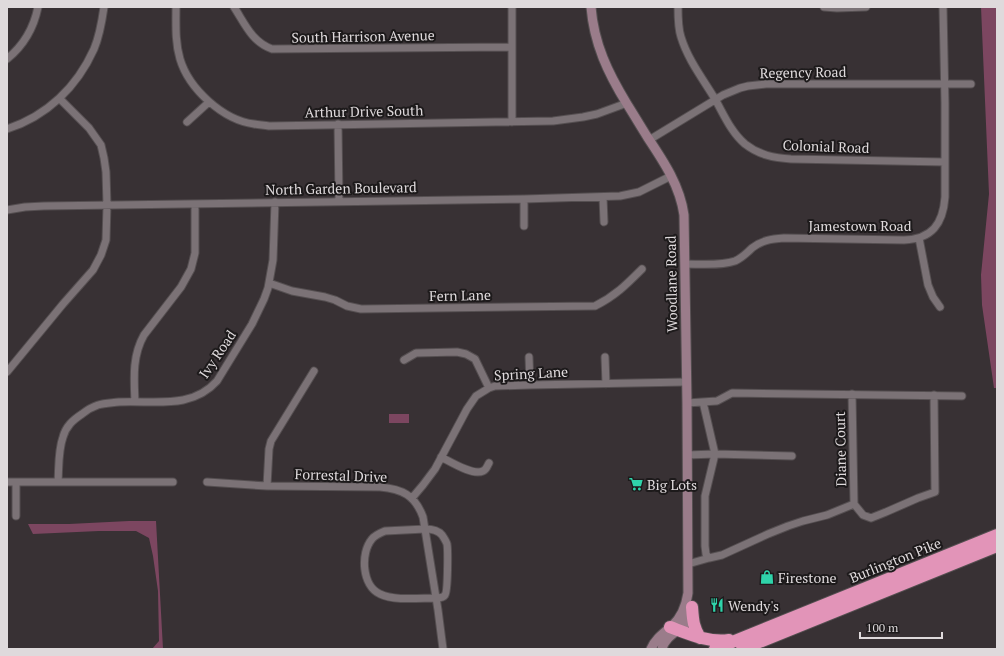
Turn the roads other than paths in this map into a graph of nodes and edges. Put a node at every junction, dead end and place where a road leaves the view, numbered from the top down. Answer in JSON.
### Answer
{"nodes":[{"id":1,"x":38,"y":7,"type":"edge"},
{"id":2,"x":104,"y":7,"type":"edge"},
{"id":3,"x":176,"y":7,"type":"edge"},
{"id":4,"x":234,"y":7,"type":"edge"},
{"id":5,"x":512,"y":7,"type":"edge"},
{"id":6,"x":591,"y":7,"type":"edge"},
{"id":7,"x":678,"y":7,"type":"edge"},
{"id":8,"x":824,"y":7,"type":"edge"},
{"id":9,"x":866,"y":7,"type":"edge"},
{"id":10,"x":943,"y":7,"type":"edge"},
{"id":11,"x":512,"y":47,"type":"junction"},
{"id":12,"x":7,"y":59,"type":"edge"},
{"id":13,"x":945,"y":84,"type":"junction"},
{"id":14,"x":971,"y":84,"type":"dead end"},
{"id":15,"x":60,"y":98,"type":"junction"},
{"id":16,"x":715,"y":100,"type":"junction"},
{"id":17,"x":210,"y":102,"type":"junction"},
{"id":18,"x":627,"y":103,"type":"junction"},
{"id":19,"x":187,"y":122,"type":"dead end"},
{"id":20,"x":512,"y":122,"type":"junction"},
{"id":21,"x":338,"y":124,"type":"junction"},
{"id":22,"x":7,"y":129,"type":"edge"},
{"id":23,"x":649,"y":140,"type":"junction"},
{"id":24,"x":945,"y":162,"type":"junction"},
{"id":25,"x":671,"y":176,"type":"junction"},
{"id":26,"x":603,"y":197,"type":"junction"},
{"id":27,"x":524,"y":199,"type":"junction"},
{"id":28,"x":338,"y":201,"type":"junction"},
{"id":29,"x":275,"y":202,"type":"junction"},
{"id":30,"x":195,"y":204,"type":"junction"},
{"id":31,"x":107,"y":205,"type":"junction"},
{"id":32,"x":7,"y":210,"type":"edge"},
{"id":33,"x":604,"y":222,"type":"dead end"},
{"id":34,"x":524,"y":226,"type":"dead end"},
{"id":35,"x":919,"y":238,"type":"junction"},
{"id":36,"x":685,"y":264,"type":"junction"},
{"id":37,"x":642,"y":269,"type":"dead end"},
{"id":38,"x":269,"y":283,"type":"junction"},
{"id":39,"x":940,"y":307,"type":"dead end"},
{"id":40,"x":529,"y":357,"type":"dead end"},
{"id":41,"x":605,"y":357,"type":"dead end"},
{"id":42,"x":404,"y":360,"type":"dead end"},
{"id":43,"x":314,"y":371,"type":"dead end"},
{"id":44,"x":7,"y":372,"type":"edge"},
{"id":45,"x":686,"y":382,"type":"junction"},
{"id":46,"x":606,"y":384,"type":"junction"},
{"id":47,"x":530,"y":385,"type":"junction"},
{"id":48,"x":489,"y":388,"type":"junction"},
{"id":49,"x":852,"y":394,"type":"junction"},
{"id":50,"x":934,"y":395,"type":"junction"},
{"id":51,"x":962,"y":396,"type":"dead end"},
{"id":52,"x":135,"y":402,"type":"junction"},
{"id":53,"x":687,"y":402,"type":"junction"},
{"id":54,"x":704,"y":402,"type":"junction"},
{"id":55,"x":715,"y":454,"type":"junction"},
{"id":56,"x":687,"y":455,"type":"junction"},
{"id":57,"x":792,"y":456,"type":"dead end"},
{"id":58,"x":441,"y":457,"type":"junction"},
{"id":59,"x":489,"y":463,"type":"dead end"},
{"id":60,"x":7,"y":482,"type":"edge"},
{"id":61,"x":16,"y":482,"type":"junction"},
{"id":62,"x":58,"y":482,"type":"junction"},
{"id":63,"x":173,"y":482,"type":"dead end"},
{"id":64,"x":208,"y":482,"type":"dead end"},
{"id":65,"x":267,"y":486,"type":"junction"},
{"id":66,"x":412,"y":498,"type":"junction"},
{"id":67,"x":854,"y":504,"type":"junction"},
{"id":68,"x":16,"y":516,"type":"dead end"},
{"id":69,"x":425,"y":529,"type":"junction"},
{"id":70,"x":997,"y":535,"type":"edge"},
{"id":71,"x":997,"y":546,"type":"edge"},
{"id":72,"x":709,"y":558,"type":"junction"},
{"id":73,"x":688,"y":564,"type":"junction"},
{"id":74,"x":688,"y":582,"type":"junction"},
{"id":75,"x":436,"y":598,"type":"junction"},
{"id":76,"x":692,"y":607,"type":"junction"},
{"id":77,"x":674,"y":629,"type":"junction"},
{"id":78,"x":700,"y":638,"type":"junction"},
{"id":79,"x":743,"y":643,"type":"edge"},
{"id":80,"x":443,"y":649,"type":"edge"},
{"id":81,"x":651,"y":649,"type":"edge"},
{"id":82,"x":662,"y":649,"type":"edge"},
{"id":83,"x":716,"y":649,"type":"edge"}],
"edges":[{"from":1,"to":12,"type":"street"},
{"from":2,"to":15,"type":"street"},
{"from":3,"to":17,"type":"street","name":"Arthur Drive South"},
{"from":4,"to":11,"type":"street","name":"South Harrison Avenue"},
{"from":5,"to":11,"type":"street"},
{"from":6,"to":18,"type":"street","name":"Woodlane Road"},
{"from":7,"to":16,"type":"street","name":"Colonial Road"},
{"from":8,"to":9,"type":"street"},
{"from":10,"to":13,"type":"street","name":"Jamestown Road"},
{"from":11,"to":20,"type":"street"},
{"from":13,"to":14,"type":"street","name":"Regency Road"},
{"from":13,"to":16,"type":"street","name":"Regency Road"},
{"from":13,"to":24,"type":"street","name":"Jamestown Road"},
{"from":15,"to":22,"type":"street"},
{"from":15,"to":31,"type":"street"},
{"from":16,"to":23,"type":"street","name":"Regency Road"},
{"from":16,"to":24,"type":"street","name":"Colonial Road"},
{"from":17,"to":19,"type":"street"},
{"from":17,"to":21,"type":"street","name":"Arthur Drive South"},
{"from":18,"to":20,"type":"street","name":"Arthur Drive South"},
{"from":18,"to":23,"type":"street","name":"Woodlane Road"},
{"from":20,"to":21,"type":"street","name":"Arthur Drive South"},
{"from":21,"to":28,"type":"street"},
{"from":23,"to":25,"type":"street","name":"Woodlane Road"},
{"from":24,"to":35,"type":"street","name":"Jamestown Road"},
{"from":25,"to":26,"type":"street","name":"North Garden Boulevard"},
{"from":25,"to":36,"type":"street","name":"Woodlane Road"},
{"from":26,"to":27,"type":"street","name":"North Garden Boulevard"},
{"from":26,"to":33,"type":"street"},
{"from":27,"to":28,"type":"street","name":"North Garden Boulevard"},
{"from":27,"to":34,"type":"street"},
{"from":28,"to":29,"type":"street","name":"North Garden Boulevard"},
{"from":29,"to":30,"type":"street","name":"North Garden Boulevard"},
{"from":29,"to":38,"type":"street","name":"Ivy Road"},
{"from":30,"to":31,"type":"street","name":"North Garden Boulevard"},
{"from":30,"to":52,"type":"street"},
{"from":31,"to":32,"type":"street","name":"North Garden Boulevard"},
{"from":31,"to":44,"type":"street"},
{"from":35,"to":36,"type":"street","name":"Jamestown Road"},
{"from":35,"to":39,"type":"street"},
{"from":36,"to":45,"type":"street","name":"Woodlane Road"},
{"from":37,"to":38,"type":"street","name":"Fern Lane"},
{"from":38,"to":52,"type":"street","name":"Ivy Road"},
{"from":40,"to":47,"type":"street"},
{"from":41,"to":46,"type":"street"},
{"from":42,"to":48,"type":"street"},
{"from":43,"to":65,"type":"street"},
{"from":45,"to":46,"type":"street","name":"Spring Lane"},
{"from":45,"to":53,"type":"street","name":"Woodlane Road"},
{"from":46,"to":47,"type":"street","name":"Spring Lane"},
{"from":47,"to":48,"type":"street","name":"Spring Lane"},
{"from":48,"to":58,"type":"street","name":"Spring Lane"},
{"from":49,"to":50,"type":"street"},
{"from":49,"to":54,"type":"street"},
{"from":49,"to":67,"type":"street","name":"Diane Court"},
{"from":50,"to":51,"type":"street"},
{"from":50,"to":67,"type":"street"},
{"from":52,"to":62,"type":"street","name":"Ivy Road"},
{"from":53,"to":54,"type":"street"},
{"from":53,"to":56,"type":"street","name":"Woodlane Road"},
{"from":54,"to":55,"type":"street"},
{"from":55,"to":56,"type":"street"},
{"from":55,"to":57,"type":"street"},
{"from":55,"to":72,"type":"street"},
{"from":56,"to":73,"type":"street","name":"Woodlane Road"},
{"from":58,"to":59,"type":"street"},
{"from":58,"to":66,"type":"street","name":"Spring Lane"},
{"from":60,"to":61,"type":"street"},
{"from":61,"to":62,"type":"street"},
{"from":61,"to":68,"type":"street"},
{"from":62,"to":63,"type":"street"},
{"from":64,"to":65,"type":"street","name":"Forrestal Drive"},
{"from":65,"to":66,"type":"street","name":"Forrestal Drive"},
{"from":66,"to":69,"type":"street"},
{"from":67,"to":72,"type":"street"},
{"from":69,"to":75,"type":"street"},
{"from":69,"to":75,"type":"street"},
{"from":69,"to":75,"type":"street"},
{"from":70,"to":79,"type":"highway","name":"Burlington Pike"},
{"from":71,"to":79,"type":"highway","name":"Burlington Pike"},
{"from":72,"to":73,"type":"street"},
{"from":73,"to":74,"type":"street","name":"Woodlane Road"},
{"from":74,"to":76,"type":"street","name":"Woodlane Road"},
{"from":74,"to":77,"type":"street","name":"Woodlane Road"},
{"from":75,"to":80,"type":"street"},
{"from":76,"to":77,"type":"street","name":"Woodlane Road"},
{"from":76,"to":78,"type":"highway"},
{"from":77,"to":78,"type":"highway"},
{"from":77,"to":81,"type":"street","name":"Woodlane Road"},
{"from":77,"to":82,"type":"street","name":"Woodlane Road"},
{"from":78,"to":79,"type":"highway"},
{"from":79,"to":83,"type":"highway","name":"Burlington Pike"}]}
